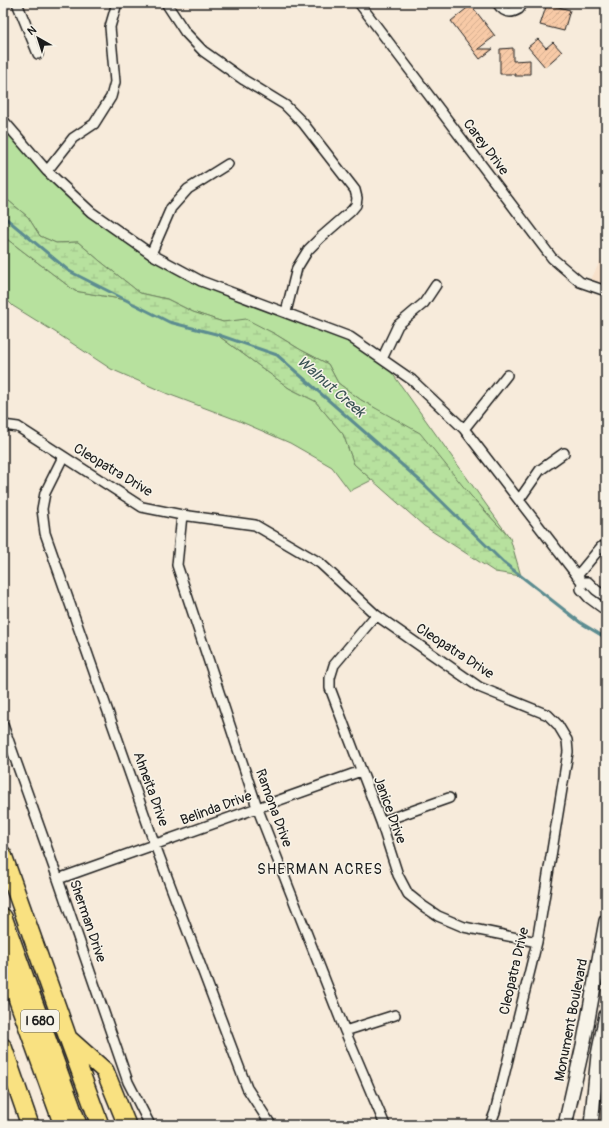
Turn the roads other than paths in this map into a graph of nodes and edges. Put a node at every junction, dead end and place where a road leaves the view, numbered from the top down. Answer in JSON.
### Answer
{"nodes":[{"id":1,"x":17,"y":3,"type":"edge"},
{"id":2,"x":117,"y":3,"type":"edge"},
{"id":3,"x":166,"y":3,"type":"edge"},
{"id":4,"x":359,"y":3,"type":"edge"},
{"id":5,"x":497,"y":3,"type":"edge"},
{"id":6,"x":523,"y":3,"type":"edge"},
{"id":7,"x":38,"y":54,"type":"dead end"},
{"id":8,"x":3,"y":120,"type":"edge"},
{"id":9,"x":228,"y":164,"type":"dead end"},
{"id":10,"x":48,"y":171,"type":"junction"},
{"id":11,"x":151,"y":254,"type":"junction"},
{"id":12,"x":436,"y":285,"type":"dead end"},
{"id":13,"x":606,"y":291,"type":"edge"},
{"id":14,"x":286,"y":312,"type":"junction"},
{"id":15,"x":382,"y":359,"type":"junction"},
{"id":16,"x":507,"y":375,"type":"dead end"},
{"id":17,"x":3,"y":425,"type":"edge"},
{"id":18,"x":464,"y":429,"type":"junction"},
{"id":19,"x":564,"y":453,"type":"dead end"},
{"id":20,"x":63,"y":457,"type":"junction"},
{"id":21,"x":519,"y":500,"type":"junction"},
{"id":22,"x":182,"y":516,"type":"junction"},
{"id":23,"x":602,"y":547,"type":"dead end"},
{"id":24,"x":580,"y":579,"type":"junction"},
{"id":25,"x":606,"y":597,"type":"edge"},
{"id":26,"x":606,"y":610,"type":"edge"},
{"id":27,"x":376,"y":615,"type":"junction"},
{"id":28,"x":3,"y":725,"type":"edge"},
{"id":29,"x":361,"y":771,"type":"junction"},
{"id":30,"x":449,"y":798,"type":"dead end"},
{"id":31,"x":257,"y":808,"type":"junction"},
{"id":32,"x":381,"y":822,"type":"junction"},
{"id":33,"x":155,"y":845,"type":"junction"},
{"id":34,"x":3,"y":855,"type":"edge"},
{"id":35,"x":58,"y":879,"type":"junction"},
{"id":36,"x":3,"y":917,"type":"edge"},
{"id":37,"x":606,"y":921,"type":"edge"},
{"id":38,"x":536,"y":942,"type":"junction"},
{"id":39,"x":3,"y":959,"type":"edge"},
{"id":40,"x":395,"y":1015,"type":"dead end"},
{"id":41,"x":606,"y":1015,"type":"edge"},
{"id":42,"x":345,"y":1031,"type":"junction"},
{"id":43,"x":68,"y":1038,"type":"junction"},
{"id":44,"x":3,"y":1047,"type":"edge"},
{"id":45,"x":30,"y":1125,"type":"edge"},
{"id":46,"x":63,"y":1125,"type":"edge"},
{"id":47,"x":78,"y":1125,"type":"edge"},
{"id":48,"x":100,"y":1125,"type":"edge"},
{"id":49,"x":127,"y":1125,"type":"edge"},
{"id":50,"x":150,"y":1125,"type":"edge"},
{"id":51,"x":271,"y":1125,"type":"edge"},
{"id":52,"x":385,"y":1125,"type":"edge"},
{"id":53,"x":490,"y":1125,"type":"edge"},
{"id":54,"x":565,"y":1125,"type":"edge"},
{"id":55,"x":592,"y":1125,"type":"edge"}],
"edges":[{"from":1,"to":7,"type":"street"},
{"from":2,"to":10,"type":"street"},
{"from":3,"to":14,"type":"street"},
{"from":4,"to":13,"type":"street","name":"Carey Drive"},
{"from":5,"to":6,"type":"street"},
{"from":8,"to":10,"type":"street"},
{"from":9,"to":11,"type":"street"},
{"from":10,"to":11,"type":"street"},
{"from":11,"to":14,"type":"street"},
{"from":12,"to":15,"type":"street"},
{"from":14,"to":15,"type":"street"},
{"from":15,"to":18,"type":"street"},
{"from":16,"to":18,"type":"street"},
{"from":17,"to":20,"type":"street","name":"Cleopatra Drive"},
{"from":18,"to":21,"type":"street"},
{"from":19,"to":21,"type":"street"},
{"from":20,"to":22,"type":"street","name":"Cleopatra Drive"},
{"from":20,"to":33,"type":"street","name":"Ahneita Drive"},
{"from":21,"to":24,"type":"street"},
{"from":22,"to":27,"type":"street","name":"Cleopatra Drive"},
{"from":22,"to":31,"type":"street","name":"Ramona Drive"},
{"from":23,"to":24,"type":"street"},
{"from":24,"to":25,"type":"street"},
{"from":24,"to":26,"type":"street"},
{"from":27,"to":29,"type":"street","name":"Janice Drive"},
{"from":27,"to":38,"type":"street","name":"Cleopatra Drive"},
{"from":28,"to":35,"type":"street","name":"Sherman Drive"},
{"from":29,"to":31,"type":"street","name":"Belinda Drive"},
{"from":29,"to":32,"type":"street","name":"Janice Drive"},
{"from":30,"to":32,"type":"street"},
{"from":31,"to":33,"type":"street","name":"Belinda Drive"},
{"from":31,"to":42,"type":"street","name":"Ramona Drive"},
{"from":32,"to":38,"type":"street","name":"Janice Drive"},
{"from":33,"to":35,"type":"street","name":"Belinda Drive"},
{"from":33,"to":51,"type":"street","name":"Ahneita Drive"},
{"from":34,"to":43,"type":"highway","number":"I 680"},
{"from":35,"to":50,"type":"street","name":"Sherman Drive"},
{"from":36,"to":47,"type":"highway","number":"I 680"},
{"from":37,"to":54,"type":"main road","name":"Monument Boulevard"},
{"from":38,"to":53,"type":"street","name":"Cleopatra Drive"},
{"from":39,"to":46,"type":"highway","number":"I 680"},
{"from":40,"to":42,"type":"street"},
{"from":41,"to":55,"type":"main road"},
{"from":42,"to":52,"type":"street","name":"Ramona Drive"},
{"from":43,"to":48,"type":"highway","number":"I 680"},
{"from":43,"to":49,"type":"highway"},
{"from":44,"to":45,"type":"highway"}]}
